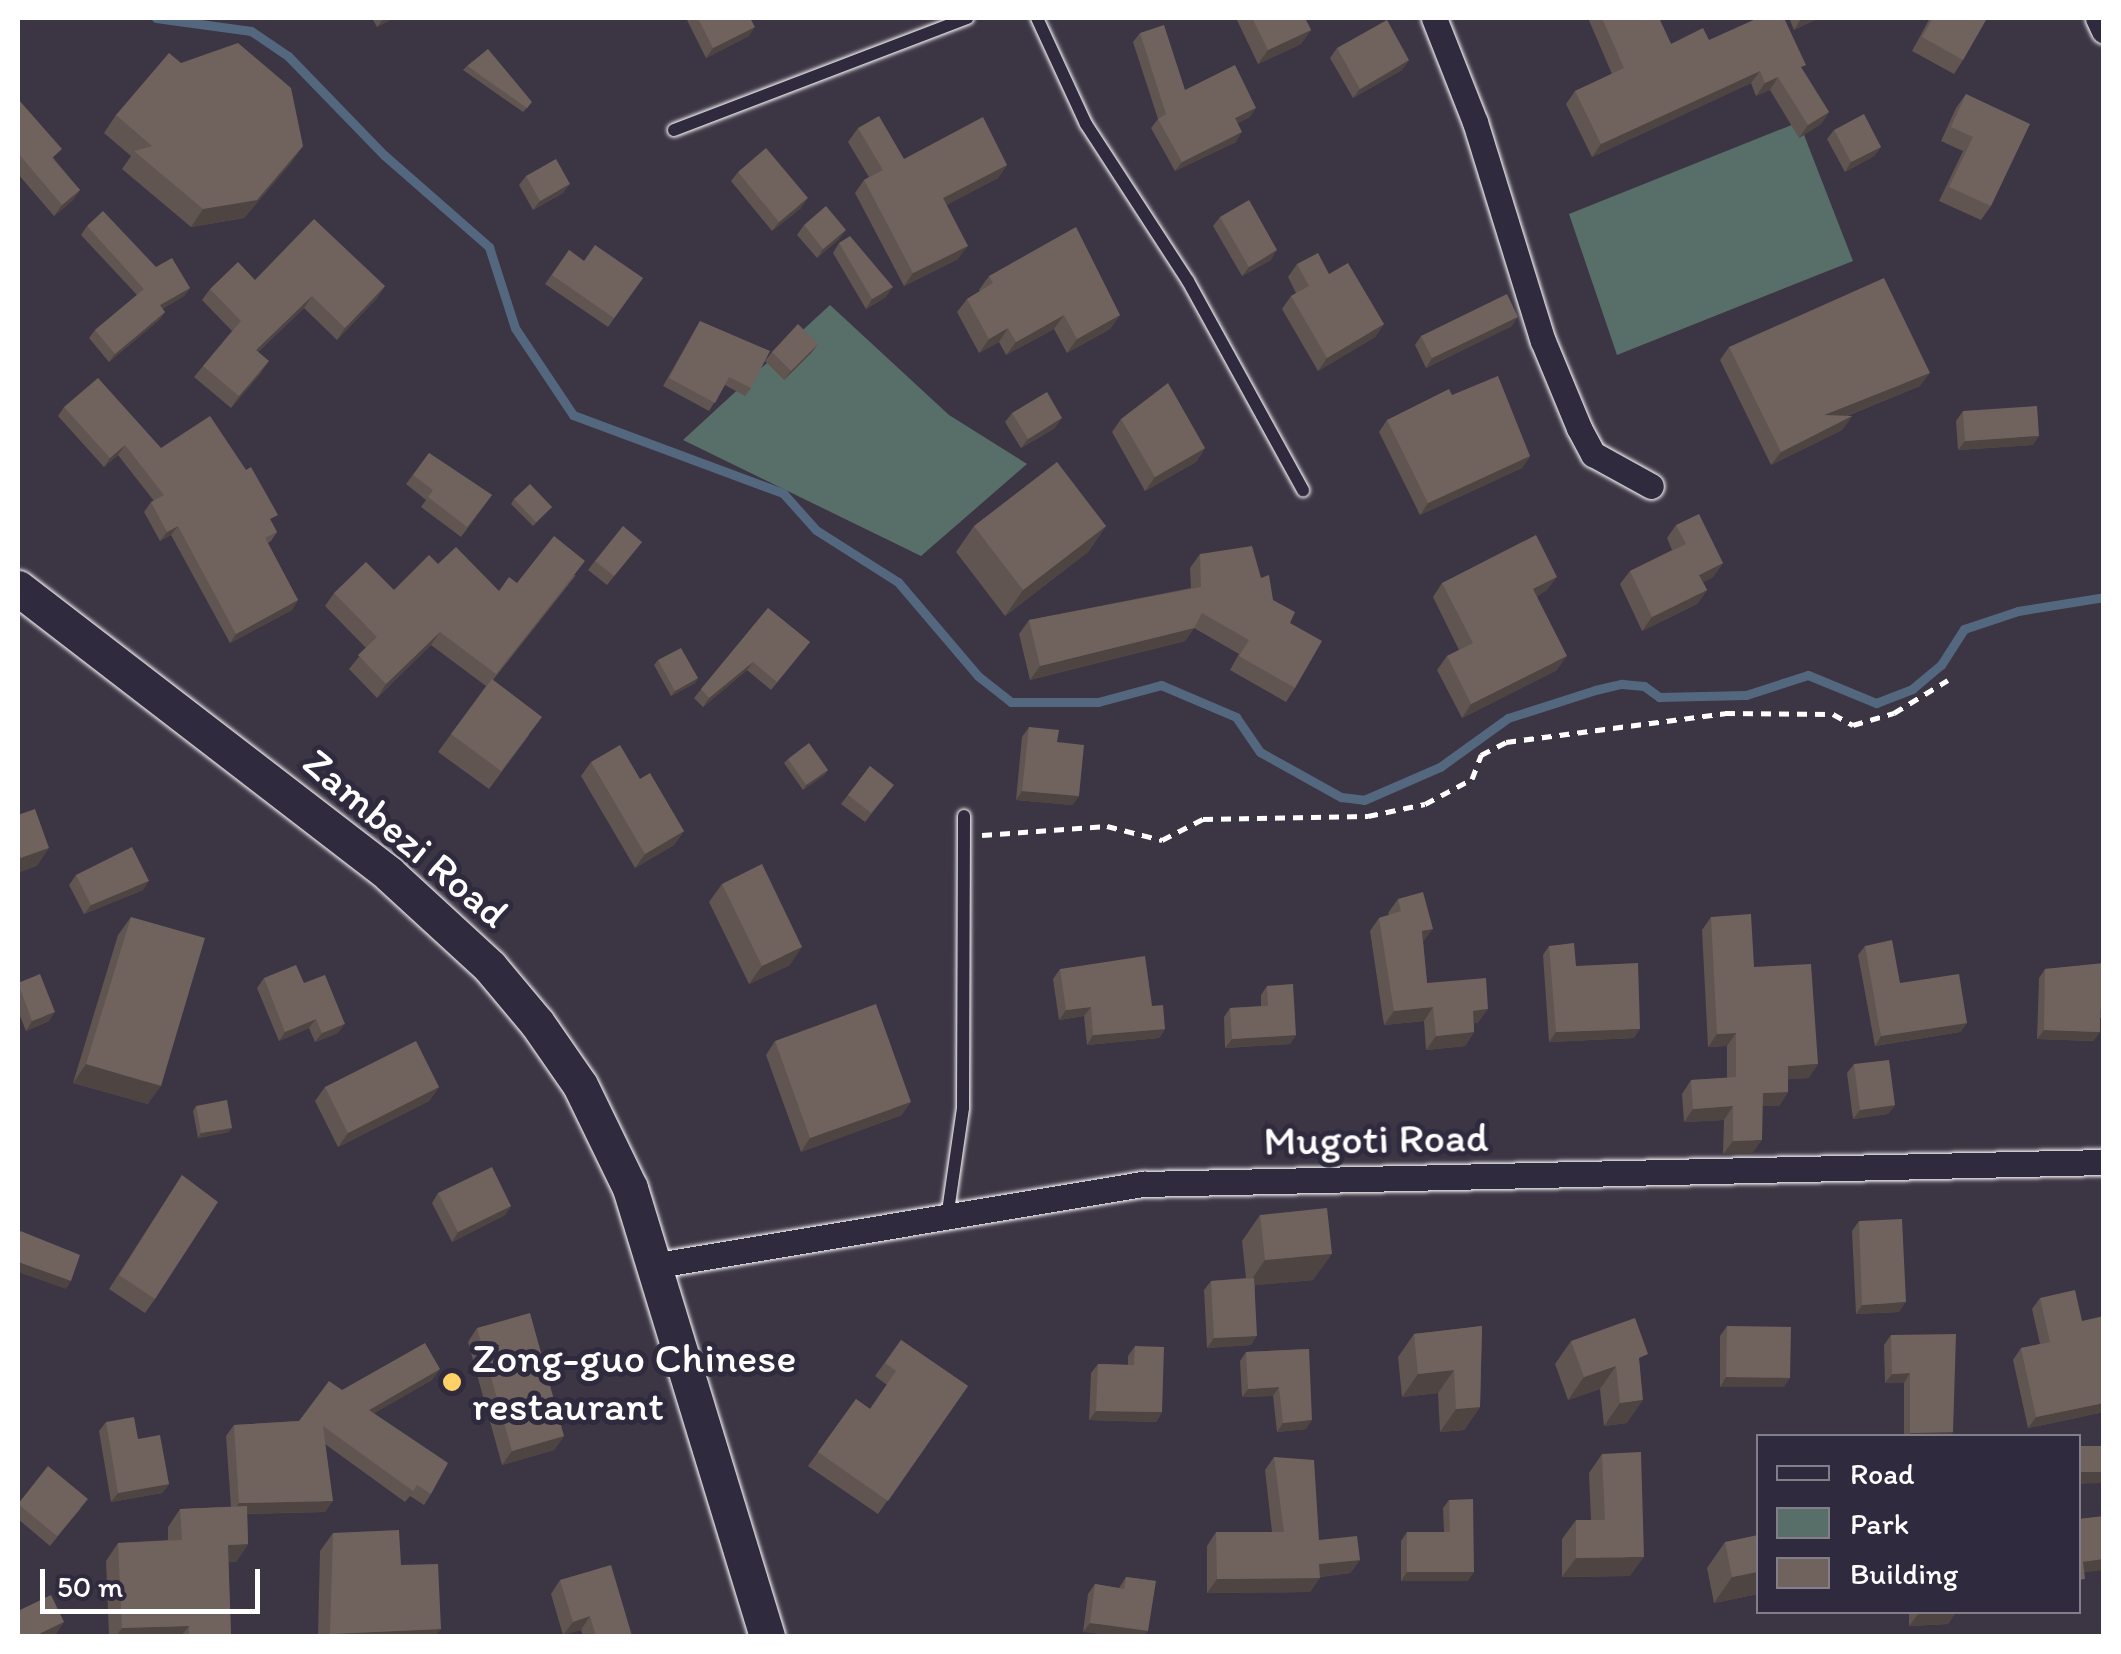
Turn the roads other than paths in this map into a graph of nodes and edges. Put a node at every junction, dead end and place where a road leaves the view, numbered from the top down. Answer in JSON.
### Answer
{"nodes":[{"id":1,"x":967,"y":18,"type":"edge"},
{"id":2,"x":1037,"y":18,"type":"edge"},
{"id":3,"x":1434,"y":18,"type":"edge"},
{"id":4,"x":2098,"y":18,"type":"edge"},
{"id":5,"x":2104,"y":31,"type":"edge"},
{"id":6,"x":674,"y":130,"type":"dead end"},
{"id":7,"x":1651,"y":486,"type":"dead end"},
{"id":8,"x":1303,"y":490,"type":"dead end"},
{"id":9,"x":18,"y":588,"type":"edge"},
{"id":10,"x":964,"y":816,"type":"dead end"},
{"id":11,"x":2104,"y":1162,"type":"edge"},
{"id":12,"x":946,"y":1218,"type":"junction"},
{"id":13,"x":658,"y":1265,"type":"junction"},
{"id":14,"x":767,"y":1636,"type":"edge"}],
"edges":[{"from":1,"to":6,"type":"lane"},
{"from":2,"to":8,"type":"lane"},
{"from":3,"to":7,"type":"street"},
{"from":4,"to":5,"type":"street"},
{"from":9,"to":13,"type":"main road","name":"Zambezi Road"},
{"from":10,"to":12,"type":"lane"},
{"from":11,"to":12,"type":"street","name":"Mugoti Road"},
{"from":12,"to":13,"type":"street","name":"Mugoti Road"},
{"from":13,"to":14,"type":"main road","name":"Zambezi Road"}]}
